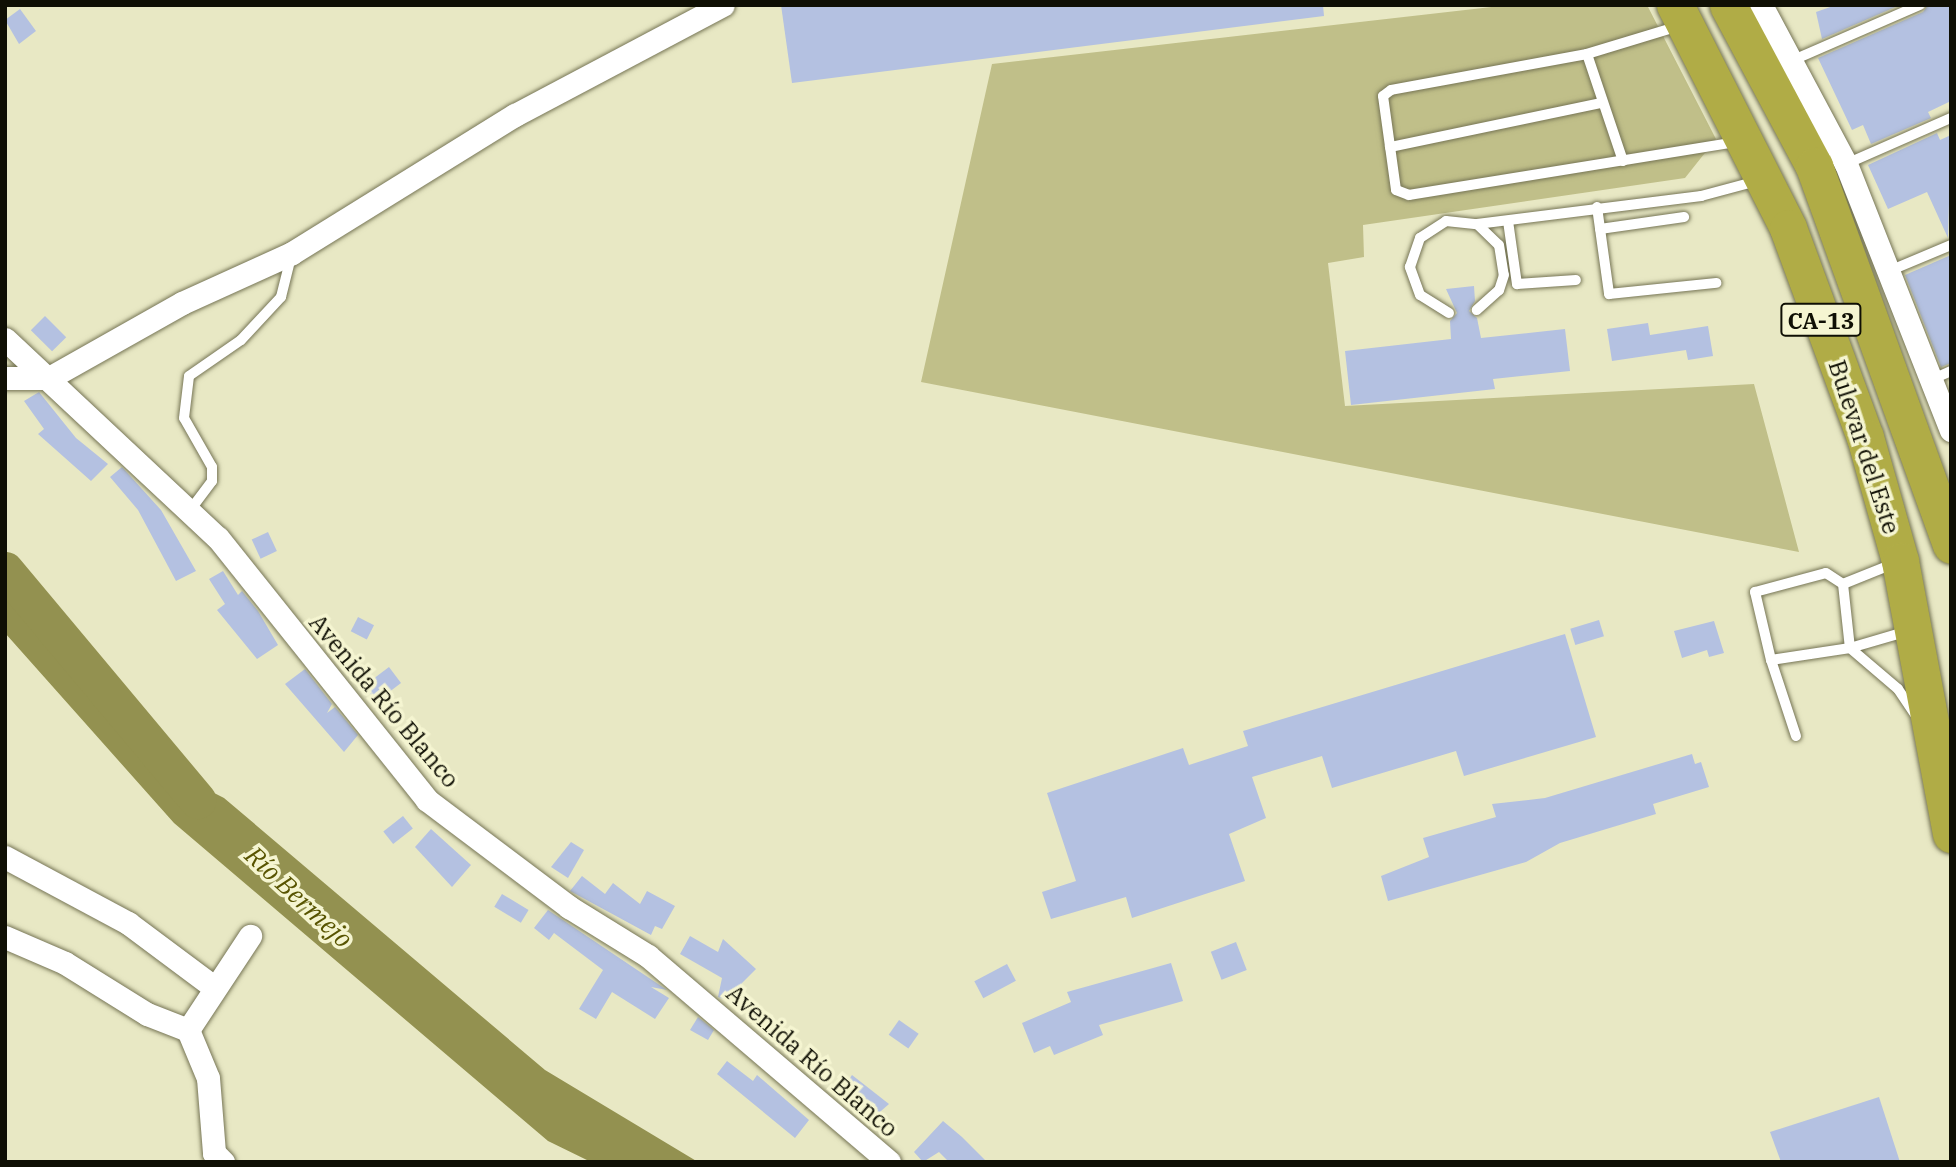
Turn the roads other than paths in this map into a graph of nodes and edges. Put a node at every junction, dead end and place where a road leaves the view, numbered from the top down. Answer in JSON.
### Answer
{"nodes":[{"id":1,"x":723,"y":5,"type":"edge"},
{"id":2,"x":1728,"y":5,"type":"edge"},
{"id":3,"x":1761,"y":5,"type":"edge"},
{"id":4,"x":1920,"y":5,"type":"edge"},
{"id":5,"x":1680,"y":15,"type":"edge"},
{"id":6,"x":1587,"y":54,"type":"junction"},
{"id":7,"x":1791,"y":61,"type":"junction"},
{"id":8,"x":1601,"y":103,"type":"junction"},
{"id":9,"x":1951,"y":118,"type":"edge"},
{"id":10,"x":1745,"y":141,"type":"junction"},
{"id":11,"x":1390,"y":147,"type":"junction"},
{"id":12,"x":1623,"y":161,"type":"junction"},
{"id":13,"x":1846,"y":164,"type":"junction"},
{"id":14,"x":1763,"y":179,"type":"junction"},
{"id":15,"x":1597,"y":206,"type":"junction"},
{"id":16,"x":1685,"y":217,"type":"dead end"},
{"id":17,"x":1508,"y":221,"type":"junction"},
{"id":18,"x":1477,"y":224,"type":"junction"},
{"id":19,"x":1600,"y":229,"type":"junction"},
{"id":20,"x":1951,"y":245,"type":"edge"},
{"id":21,"x":292,"y":253,"type":"junction"},
{"id":22,"x":1889,"y":271,"type":"junction"},
{"id":23,"x":1576,"y":280,"type":"dead end"},
{"id":24,"x":1716,"y":283,"type":"dead end"},
{"id":25,"x":1476,"y":310,"type":"dead end"},
{"id":26,"x":1449,"y":313,"type":"dead end"},
{"id":27,"x":5,"y":339,"type":"edge"},
{"id":28,"x":1942,"y":375,"type":"edge"},
{"id":29,"x":5,"y":378,"type":"edge"},
{"id":30,"x":49,"y":378,"type":"junction"},
{"id":31,"x":1951,"y":430,"type":"edge"},
{"id":32,"x":188,"y":513,"type":"junction"},
{"id":33,"x":1951,"y":545,"type":"edge"},
{"id":34,"x":1900,"y":561,"type":"junction"},
{"id":35,"x":1843,"y":584,"type":"junction"},
{"id":36,"x":1914,"y":629,"type":"junction"},
{"id":37,"x":1850,"y":648,"type":"junction"},
{"id":38,"x":1771,"y":660,"type":"junction"},
{"id":39,"x":1796,"y":736,"type":"dead end"},
{"id":40,"x":1937,"y":745,"type":"junction"},
{"id":41,"x":1951,"y":834,"type":"edge"},
{"id":42,"x":5,"y":857,"type":"edge"},
{"id":43,"x":250,"y":936,"type":"dead end"},
{"id":44,"x":5,"y":937,"type":"edge"},
{"id":45,"x":214,"y":987,"type":"junction"},
{"id":46,"x":188,"y":1030,"type":"junction"},
{"id":47,"x":219,"y":1157,"type":"edge"},
{"id":48,"x":889,"y":1162,"type":"edge"}],
"edges":[{"from":1,"to":21,"type":"street"},
{"from":2,"to":33,"type":"highway","name":"Bulevar del Este","number":"CA-13"},
{"from":3,"to":7,"type":"street"},
{"from":4,"to":7,"type":"lane"},
{"from":5,"to":6,"type":"lane"},
{"from":5,"to":10,"type":"highway","name":"Bulevar del Este","number":"CA-13"},
{"from":6,"to":8,"type":"lane"},
{"from":6,"to":11,"type":"lane"},
{"from":7,"to":13,"type":"street"},
{"from":8,"to":11,"type":"lane"},
{"from":8,"to":12,"type":"lane"},
{"from":9,"to":13,"type":"lane"},
{"from":10,"to":12,"type":"lane"},
{"from":10,"to":14,"type":"highway","name":"Bulevar del Este","number":"CA-13"},
{"from":11,"to":12,"type":"lane"},
{"from":13,"to":22,"type":"street"},
{"from":14,"to":15,"type":"lane"},
{"from":14,"to":34,"type":"highway","name":"Bulevar del Este","number":"CA-13"},
{"from":15,"to":17,"type":"lane"},
{"from":15,"to":19,"type":"lane"},
{"from":16,"to":19,"type":"lane"},
{"from":17,"to":18,"type":"lane"},
{"from":17,"to":23,"type":"lane"},
{"from":18,"to":25,"type":"lane"},
{"from":18,"to":26,"type":"lane"},
{"from":19,"to":24,"type":"lane"},
{"from":20,"to":22,"type":"lane"},
{"from":21,"to":30,"type":"street"},
{"from":21,"to":32,"type":"lane"},
{"from":22,"to":28,"type":"street"},
{"from":27,"to":30,"type":"street","name":"Avenida Río Blanco"},
{"from":28,"to":31,"type":"street"},
{"from":29,"to":30,"type":"street"},
{"from":30,"to":32,"type":"street","name":"Avenida Río Blanco"},
{"from":32,"to":48,"type":"street","name":"Avenida Río Blanco"},
{"from":34,"to":35,"type":"lane"},
{"from":34,"to":36,"type":"highway","name":"Bulevar del Este","number":"CA-13"},
{"from":35,"to":37,"type":"lane"},
{"from":35,"to":38,"type":"lane"},
{"from":36,"to":37,"type":"lane"},
{"from":36,"to":40,"type":"highway","name":"Bulevar del Este","number":"CA-13"},
{"from":37,"to":38,"type":"lane"},
{"from":37,"to":40,"type":"lane"},
{"from":38,"to":39,"type":"lane"},
{"from":40,"to":41,"type":"highway","name":"Bulevar del Este","number":"CA-13"},
{"from":42,"to":45,"type":"street"},
{"from":43,"to":45,"type":"street"},
{"from":44,"to":46,"type":"street"},
{"from":45,"to":46,"type":"street"},
{"from":46,"to":47,"type":"street"}]}
